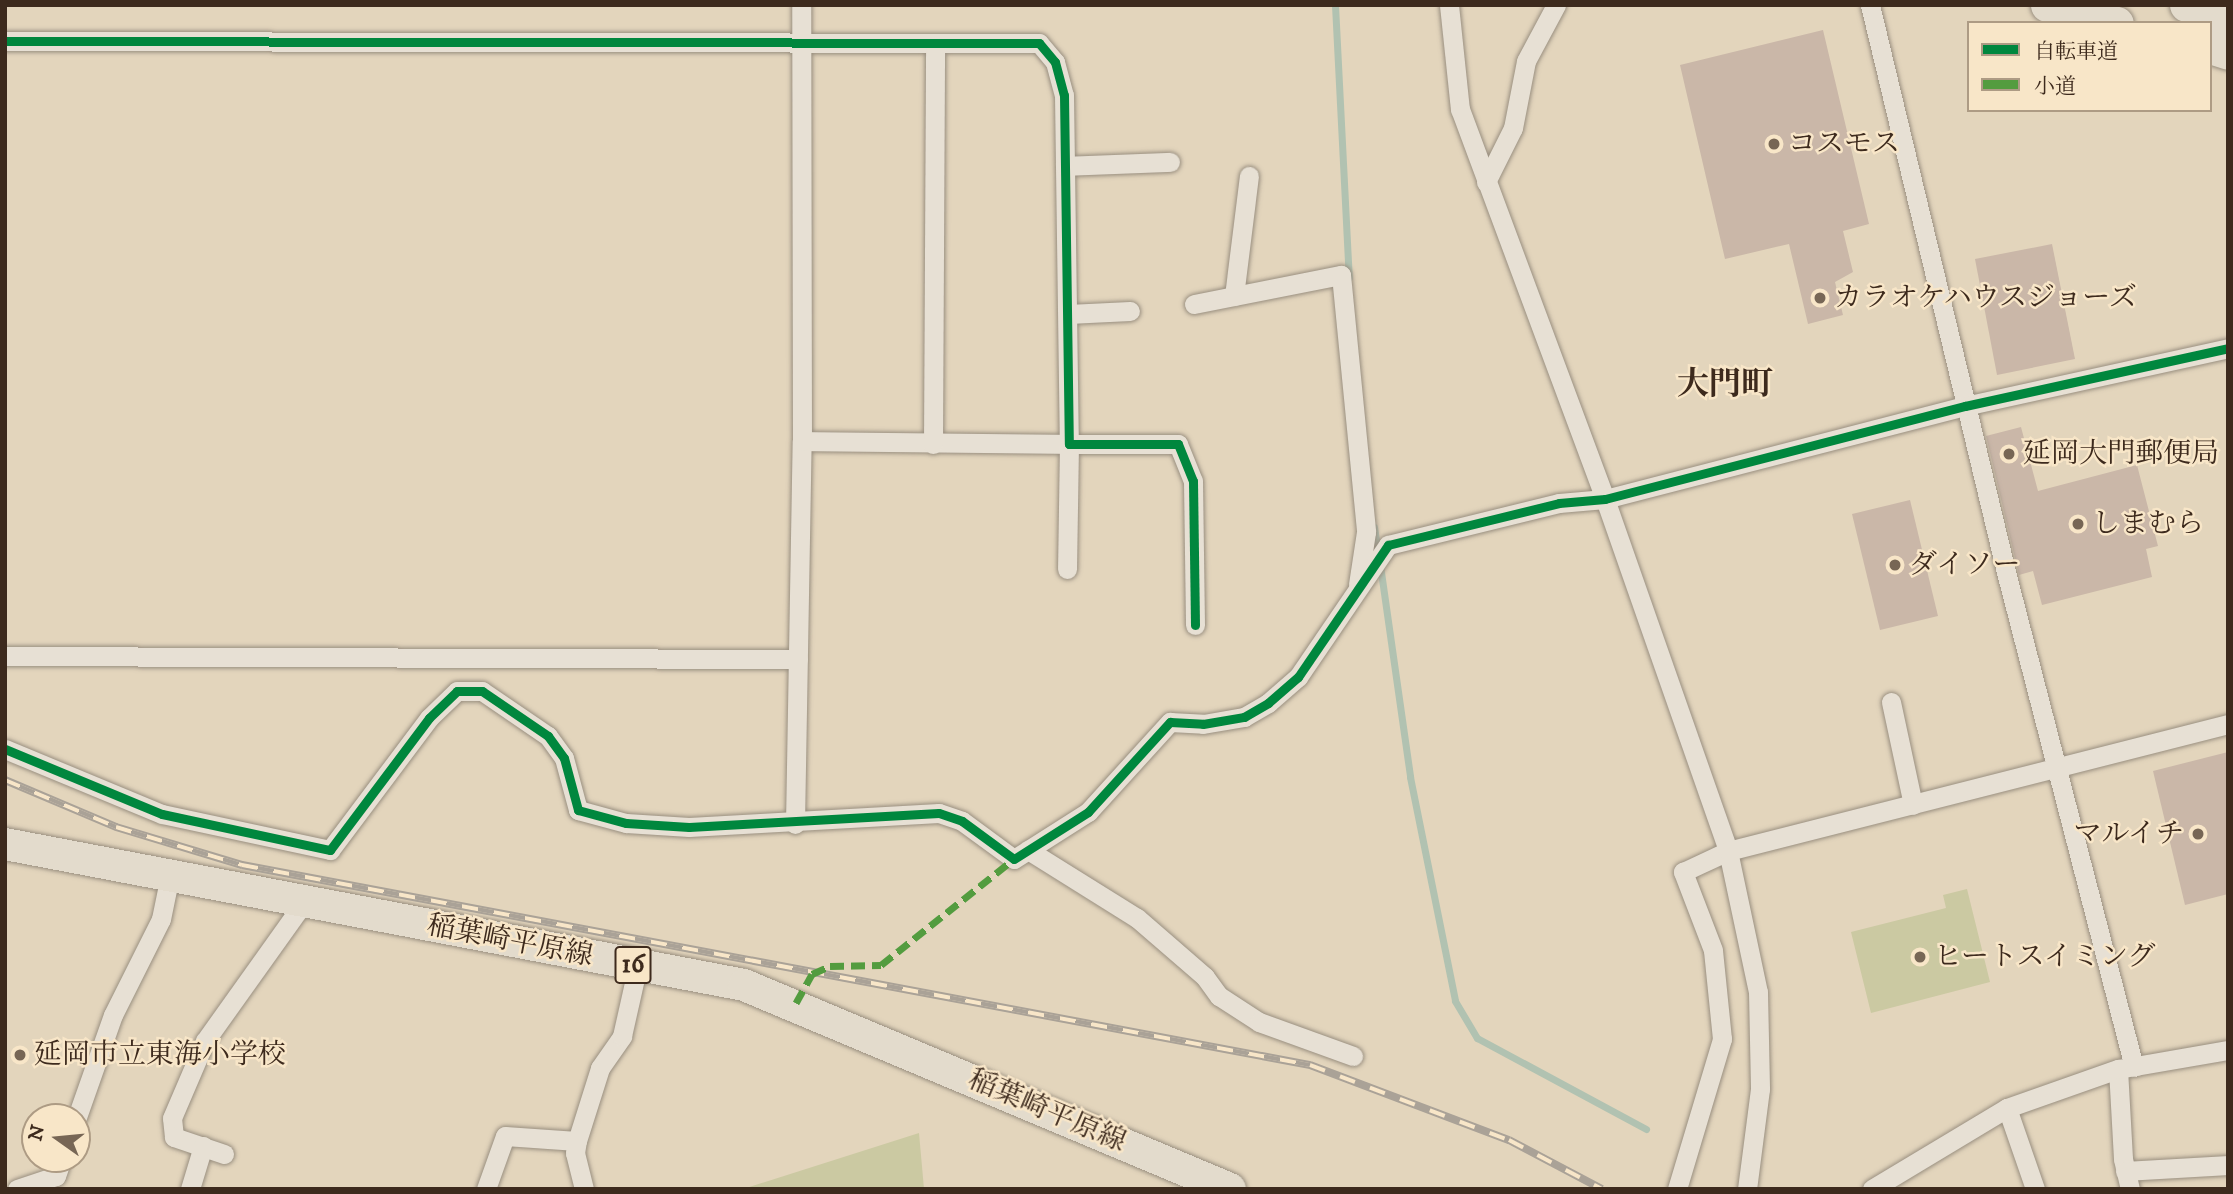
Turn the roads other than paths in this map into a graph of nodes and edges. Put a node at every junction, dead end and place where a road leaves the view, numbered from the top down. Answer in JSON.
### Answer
{"nodes":[{"id":1,"x":801,"y":5,"type":"edge"},
{"id":2,"x":1450,"y":5,"type":"edge"},
{"id":3,"x":1556,"y":5,"type":"edge"},
{"id":4,"x":1870,"y":5,"type":"edge"},
{"id":5,"x":2047,"y":5,"type":"edge"},
{"id":6,"x":2186,"y":5,"type":"edge"},
{"id":7,"x":2109,"y":21,"type":"edge"},
{"id":8,"x":2223,"y":25,"type":"edge"},
{"id":9,"x":5,"y":41,"type":"edge"},
{"id":10,"x":802,"y":43,"type":"junction"},
{"id":11,"x":935,"y":46,"type":"junction"},
{"id":12,"x":2228,"y":53,"type":"edge"},
{"id":13,"x":1170,"y":162,"type":"dead end"},
{"id":14,"x":1065,"y":166,"type":"junction"},
{"id":15,"x":1249,"y":176,"type":"dead end"},
{"id":16,"x":1486,"y":182,"type":"junction"},
{"id":17,"x":1234,"y":296,"type":"junction"},
{"id":18,"x":1194,"y":304,"type":"dead end"},
{"id":19,"x":1130,"y":311,"type":"dead end"},
{"id":20,"x":1068,"y":314,"type":"junction"},
{"id":21,"x":2228,"y":348,"type":"edge"},
{"id":22,"x":1965,"y":406,"type":"junction"},
{"id":23,"x":802,"y":441,"type":"junction"},
{"id":24,"x":933,"y":444,"type":"junction"},
{"id":25,"x":1069,"y":444,"type":"junction"},
{"id":26,"x":1605,"y":499,"type":"junction"},
{"id":27,"x":1067,"y":569,"type":"dead end"},
{"id":28,"x":1362,"y":583,"type":"junction"},
{"id":29,"x":1195,"y":625,"type":"dead end"},
{"id":30,"x":5,"y":656,"type":"edge"},
{"id":31,"x":798,"y":659,"type":"junction"},
{"id":32,"x":1891,"y":702,"type":"dead end"},
{"id":33,"x":2228,"y":724,"type":"edge"},
{"id":34,"x":5,"y":749,"type":"edge"},
{"id":35,"x":2056,"y":767,"type":"junction"},
{"id":36,"x":1913,"y":805,"type":"junction"},
{"id":37,"x":795,"y":824,"type":"junction"},
{"id":38,"x":5,"y":844,"type":"edge"},
{"id":39,"x":1028,"y":850,"type":"junction"},
{"id":40,"x":1728,"y":851,"type":"junction"},
{"id":41,"x":170,"y":875,"type":"junction"},
{"id":42,"x":306,"y":901,"type":"junction"},
{"id":43,"x":638,"y":965,"type":"junction"},
{"id":44,"x":2228,"y":1050,"type":"edge"},
{"id":45,"x":1353,"y":1056,"type":"dead end"},
{"id":46,"x":2126,"y":1068,"type":"junction"},
{"id":47,"x":82,"y":1103,"type":"edge"},
{"id":48,"x":2007,"y":1108,"type":"junction"},
{"id":49,"x":577,"y":1142,"type":"junction"},
{"id":50,"x":203,"y":1146,"type":"junction"},
{"id":51,"x":224,"y":1154,"type":"dead end"},
{"id":52,"x":2228,"y":1165,"type":"edge"},
{"id":53,"x":57,"y":1173,"type":"edge"},
{"id":54,"x":2128,"y":1180,"type":"edge"},
{"id":55,"x":18,"y":1189,"type":"edge"},
{"id":56,"x":190,"y":1189,"type":"edge"},
{"id":57,"x":486,"y":1189,"type":"edge"},
{"id":58,"x":584,"y":1189,"type":"edge"},
{"id":59,"x":1230,"y":1189,"type":"edge"},
{"id":60,"x":1677,"y":1189,"type":"edge"},
{"id":61,"x":1747,"y":1189,"type":"edge"},
{"id":62,"x":1872,"y":1189,"type":"edge"},
{"id":63,"x":2035,"y":1189,"type":"edge"}],
"edges":[{"from":1,"to":10,"type":"street"},
{"from":2,"to":16,"type":"street"},
{"from":3,"to":16,"type":"street"},
{"from":4,"to":22,"type":"street"},
{"from":5,"to":7,"type":"highway"},
{"from":6,"to":8,"type":"highway"},
{"from":8,"to":12,"type":"highway"},
{"from":9,"to":10,"type":"street"},
{"from":10,"to":11,"type":"street"},
{"from":10,"to":23,"type":"street"},
{"from":11,"to":14,"type":"street"},
{"from":11,"to":24,"type":"street"},
{"from":13,"to":14,"type":"street"},
{"from":14,"to":20,"type":"street"},
{"from":15,"to":17,"type":"street"},
{"from":16,"to":26,"type":"street"},
{"from":17,"to":18,"type":"street"},
{"from":17,"to":28,"type":"street"},
{"from":19,"to":20,"type":"street"},
{"from":20,"to":25,"type":"street"},
{"from":21,"to":22,"type":"street"},
{"from":22,"to":26,"type":"street"},
{"from":22,"to":35,"type":"street"},
{"from":23,"to":24,"type":"street"},
{"from":23,"to":31,"type":"street"},
{"from":24,"to":25,"type":"street"},
{"from":25,"to":27,"type":"street"},
{"from":25,"to":29,"type":"street"},
{"from":26,"to":28,"type":"street"},
{"from":26,"to":40,"type":"street"},
{"from":28,"to":39,"type":"street"},
{"from":30,"to":31,"type":"street"},
{"from":31,"to":37,"type":"street"},
{"from":32,"to":36,"type":"street"},
{"from":33,"to":35,"type":"street"},
{"from":34,"to":37,"type":"street"},
{"from":35,"to":36,"type":"street"},
{"from":35,"to":46,"type":"street"},
{"from":36,"to":40,"type":"street"},
{"from":37,"to":39,"type":"street"},
{"from":38,"to":41,"type":"main road","name":"稲葉崎平原線","number":"16"},
{"from":39,"to":45,"type":"street"},
{"from":40,"to":60,"type":"street"},
{"from":40,"to":61,"type":"street"},
{"from":41,"to":42,"type":"main road","name":"稲葉崎平原線","number":"16"},
{"from":41,"to":47,"type":"street"},
{"from":42,"to":43,"type":"main road","name":"稲葉崎平原線","number":"16"},
{"from":42,"to":50,"type":"street"},
{"from":43,"to":49,"type":"street"},
{"from":43,"to":59,"type":"main road","name":"稲葉崎平原線","number":"16"},
{"from":44,"to":46,"type":"street"},
{"from":46,"to":48,"type":"street"},
{"from":46,"to":54,"type":"street"},
{"from":48,"to":62,"type":"street"},
{"from":48,"to":63,"type":"street"},
{"from":49,"to":57,"type":"street"},
{"from":49,"to":58,"type":"street"},
{"from":50,"to":51,"type":"street"},
{"from":50,"to":56,"type":"street"},
{"from":52,"to":54,"type":"street"},
{"from":53,"to":55,"type":"street"}]}
